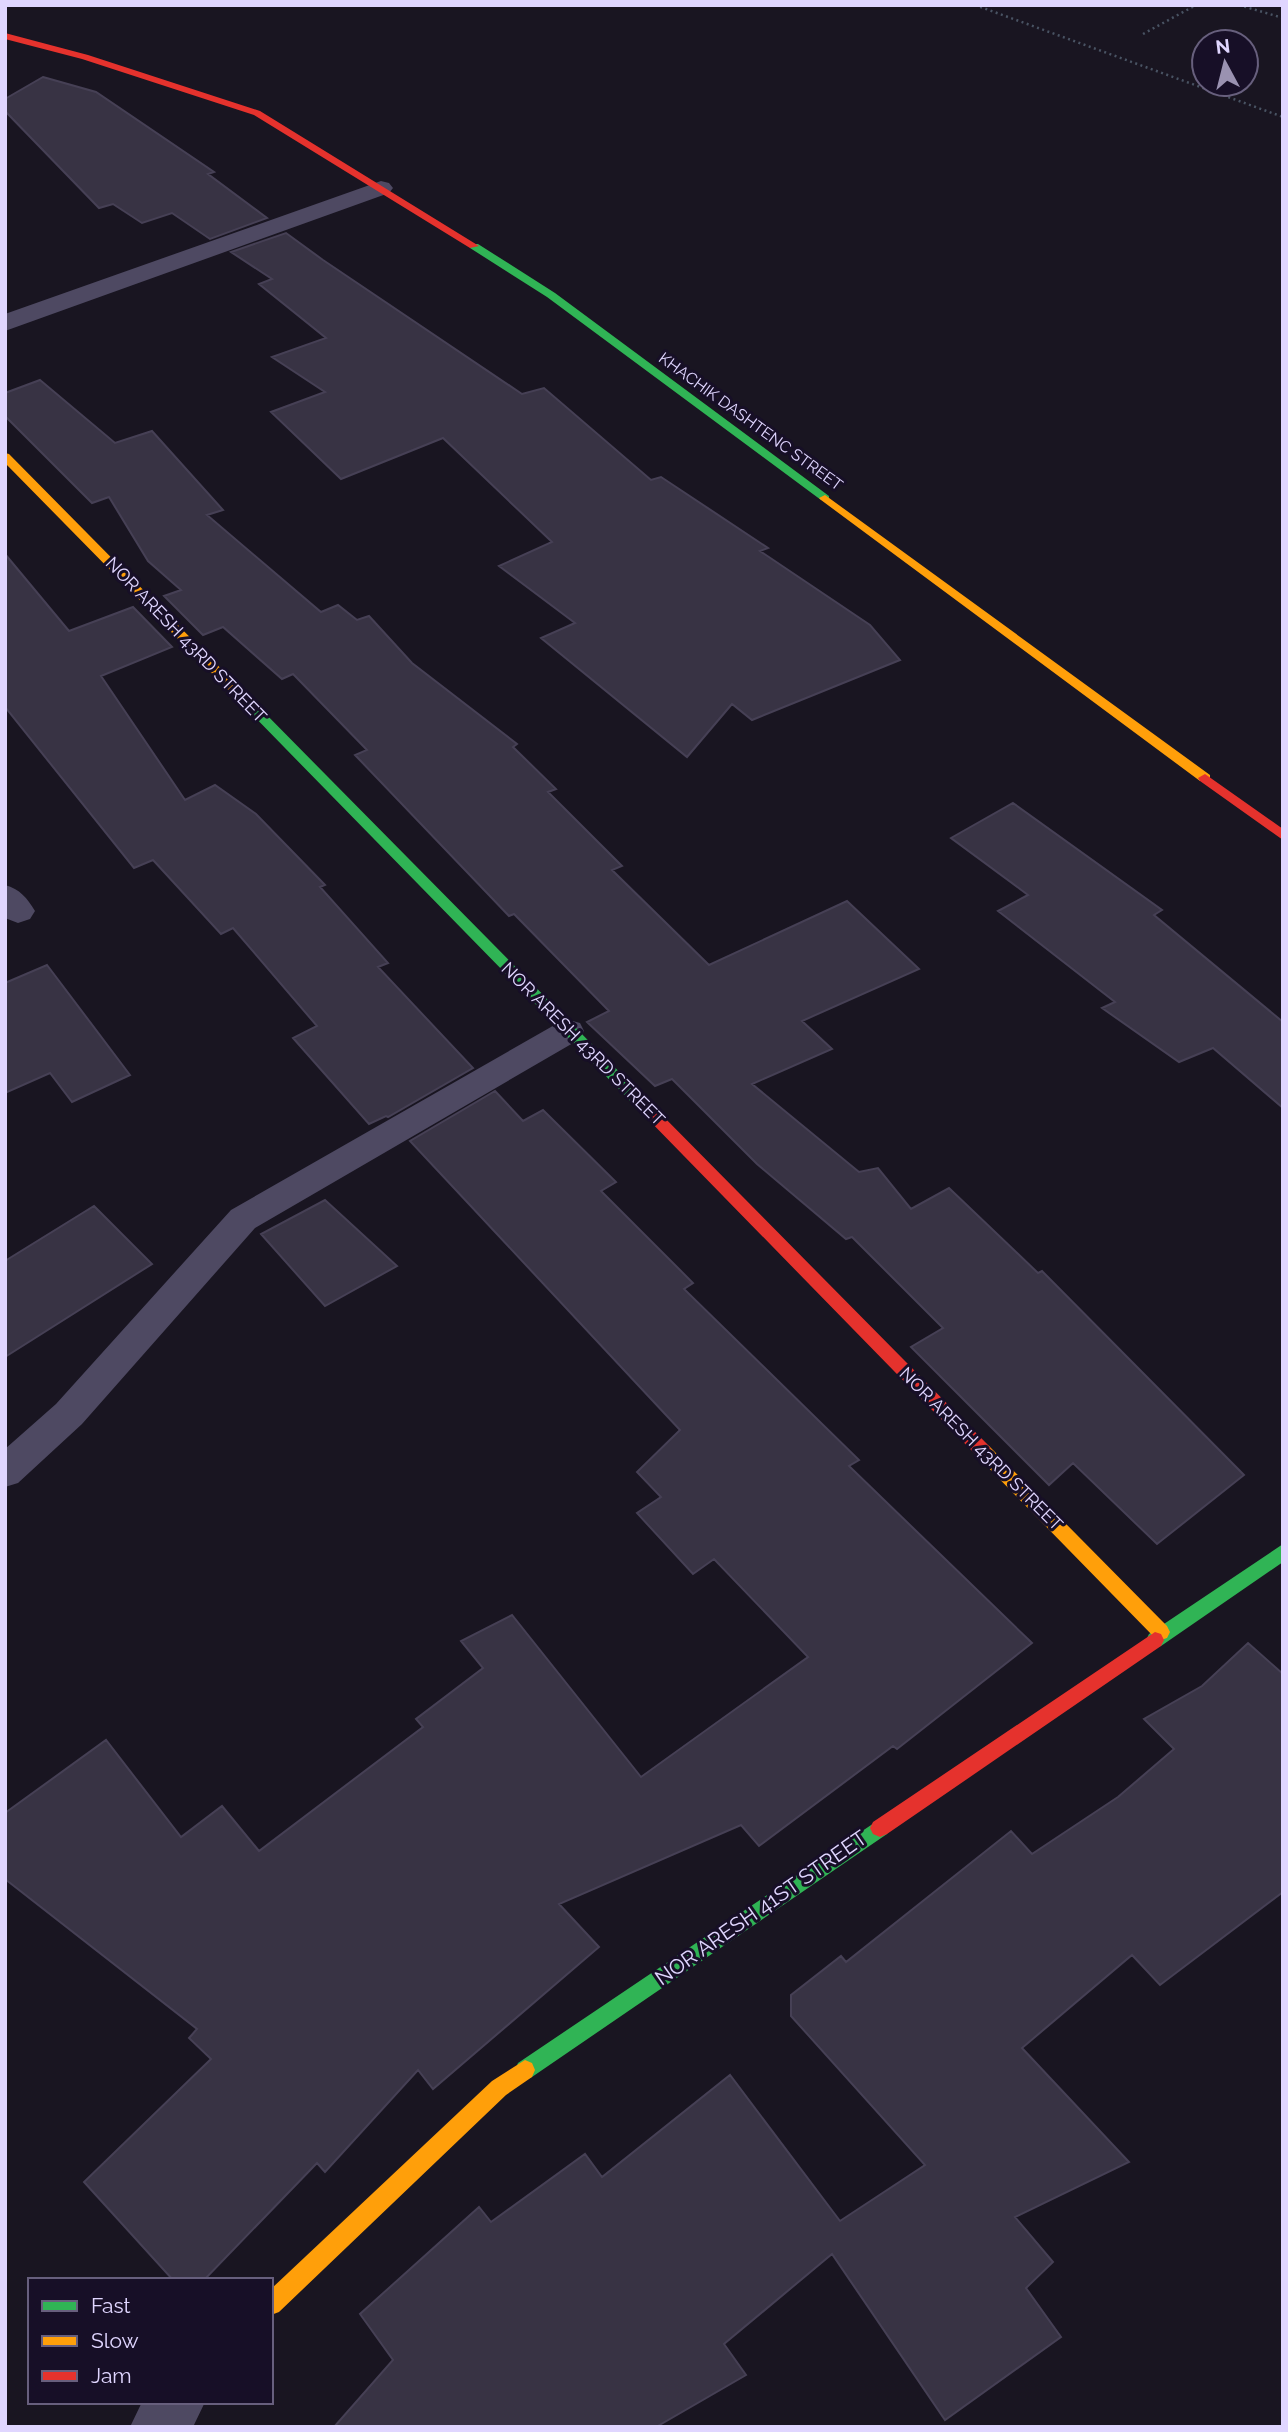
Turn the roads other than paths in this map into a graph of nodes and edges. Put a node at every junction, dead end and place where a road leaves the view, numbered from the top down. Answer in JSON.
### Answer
{"nodes":[{"id":1,"x":5,"y":36,"type":"edge"},
{"id":2,"x":5,"y":48,"type":"edge"},
{"id":3,"x":169,"y":85,"type":"junction"},
{"id":4,"x":381,"y":188,"type":"junction"},
{"id":5,"x":5,"y":323,"type":"edge"},
{"id":6,"x":5,"y":456,"type":"edge"},
{"id":7,"x":1283,"y":836,"type":"edge"},
{"id":8,"x":569,"y":1031,"type":"junction"},
{"id":9,"x":5,"y":1472,"type":"edge"},
{"id":10,"x":1283,"y":1552,"type":"edge"},
{"id":11,"x":1161,"y":1632,"type":"junction"},
{"id":12,"x":273,"y":2302,"type":"edge"},
{"id":13,"x":175,"y":2404,"type":"edge"},
{"id":14,"x":158,"y":2427,"type":"edge"}],
"edges":[{"from":1,"to":3,"type":"street","name":"KHACHIK DASHTENC STREET"},
{"from":2,"to":3,"type":"street","name":"KHACHIK DASHTENC STREET"},
{"from":3,"to":4,"type":"street","name":"KHACHIK DASHTENC STREET"},
{"from":4,"to":5,"type":"street"},
{"from":4,"to":7,"type":"street","name":"KHACHIK DASHTENC STREET"},
{"from":6,"to":8,"type":"street","name":"NOR ARESH 43RD STREET"},
{"from":8,"to":9,"type":"lane"},
{"from":8,"to":11,"type":"street","name":"NOR ARESH 43RD STREET"},
{"from":10,"to":11,"type":"street","name":"NOR ARESH 41ST STREET"},
{"from":11,"to":12,"type":"street","name":"NOR ARESH 41ST STREET"},
{"from":13,"to":14,"type":"street"}]}
